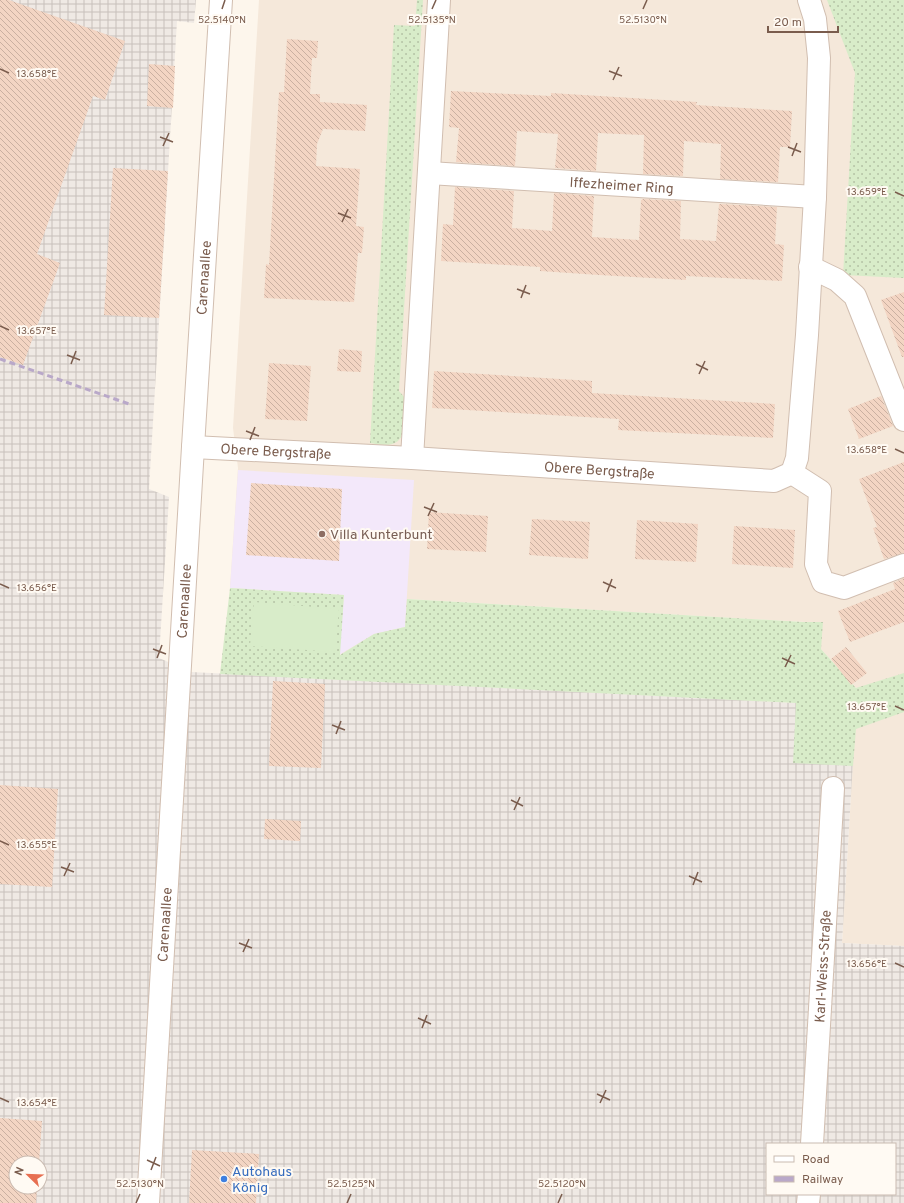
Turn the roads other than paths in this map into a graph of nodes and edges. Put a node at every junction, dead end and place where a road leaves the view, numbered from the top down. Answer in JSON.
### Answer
{"nodes":[{"id":1,"x":222,"y":0,"type":"edge"},
{"id":2,"x":439,"y":0,"type":"edge"},
{"id":3,"x":809,"y":0,"type":"edge"},
{"id":4,"x":429,"y":173,"type":"junction"},
{"id":5,"x":815,"y":197,"type":"junction"},
{"id":6,"x":810,"y":267,"type":"junction"},
{"id":7,"x":904,"y":420,"type":"edge"},
{"id":8,"x":193,"y":447,"type":"junction"},
{"id":9,"x":412,"y":458,"type":"junction"},
{"id":10,"x":792,"y":473,"type":"junction"},
{"id":11,"x":904,"y":564,"type":"edge"},
{"id":12,"x":833,"y":788,"type":"dead end"},
{"id":13,"x":812,"y":1143,"type":"edge"},
{"id":14,"x":148,"y":1203,"type":"edge"}],
"edges":[{"from":1,"to":8,"type":"street","name":"Carenaallee"},
{"from":2,"to":4,"type":"street"},
{"from":3,"to":5,"type":"street"},
{"from":4,"to":5,"type":"street","name":"Iffezheimer Ring"},
{"from":4,"to":9,"type":"street"},
{"from":5,"to":6,"type":"street"},
{"from":6,"to":7,"type":"street"},
{"from":6,"to":10,"type":"street"},
{"from":8,"to":9,"type":"street","name":"Obere Bergstraße"},
{"from":8,"to":14,"type":"street","name":"Carenaallee"},
{"from":9,"to":10,"type":"street","name":"Obere Bergstraße"},
{"from":10,"to":11,"type":"street"},
{"from":12,"to":13,"type":"street","name":"Karl-Weiss-Straße"}]}
